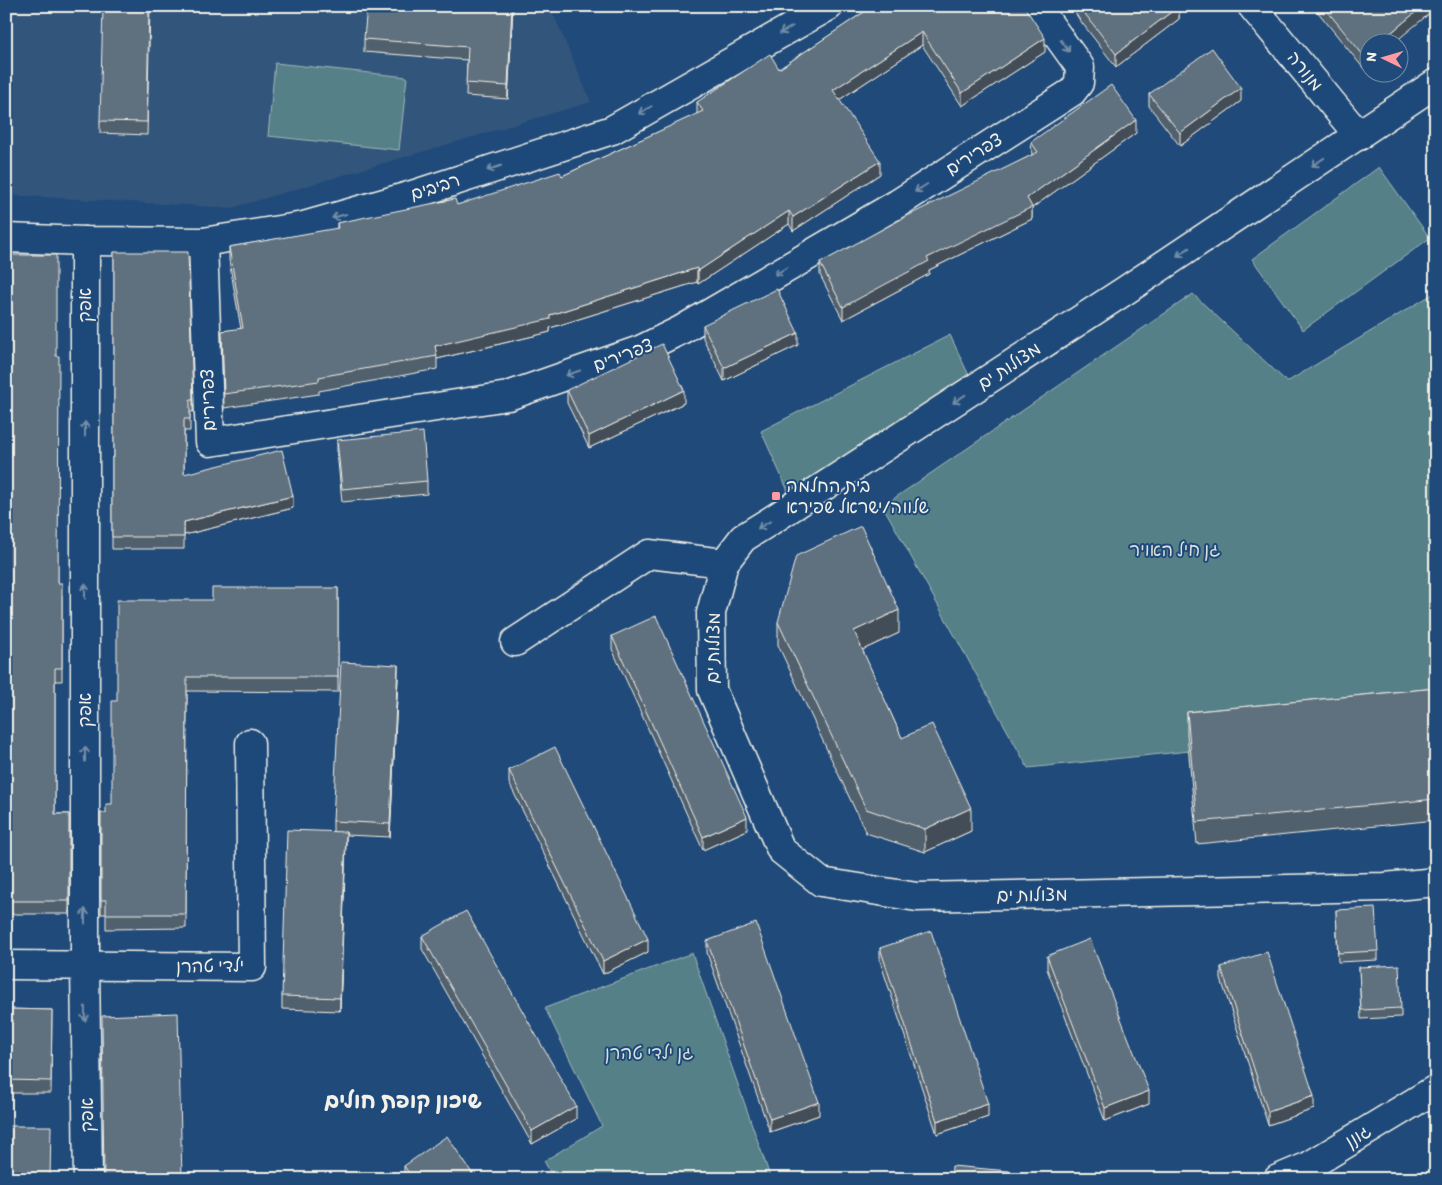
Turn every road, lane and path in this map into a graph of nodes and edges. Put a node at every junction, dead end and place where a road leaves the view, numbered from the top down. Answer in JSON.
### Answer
{"nodes":[{"id":1,"x":829,"y":6,"type":"edge"},
{"id":2,"x":1036,"y":6,"type":"edge"},
{"id":3,"x":1252,"y":6,"type":"edge"},
{"id":4,"x":1436,"y":82,"type":"edge"},
{"id":5,"x":1358,"y":136,"type":"junction"},
{"id":6,"x":6,"y":238,"type":"edge"},
{"id":7,"x":85,"y":241,"type":"junction"},
{"id":8,"x":203,"y":242,"type":"junction"},
{"id":9,"x":724,"y":563,"type":"junction"},
{"id":10,"x":515,"y":642,"type":"dead end"},
{"id":11,"x":250,"y":743,"type":"dead end"},
{"id":12,"x":1436,"y":882,"type":"edge"},
{"id":13,"x":6,"y":965,"type":"edge"},
{"id":14,"x":84,"y":965,"type":"junction"},
{"id":15,"x":1436,"y":1089,"type":"edge"},
{"id":16,"x":88,"y":1179,"type":"edge"},
{"id":17,"x":1278,"y":1179,"type":"edge"}],
"edges":[{"from":1,"to":8,"type":"street","name":"רביבים","one_way":true},
{"from":2,"to":8,"type":"street","name":"צפרירים","one_way":true},
{"from":3,"to":5,"type":"street","name":"מנורה"},
{"from":4,"to":5,"type":"street","name":"מצולות ים"},
{"from":5,"to":9,"type":"street","name":"מצולות ים","one_way":true},
{"from":6,"to":7,"type":"street","name":"רביבים"},
{"from":7,"to":8,"type":"street","name":"רביבים"},
{"from":14,"to":7,"type":"street","name":"אפק","one_way":true},
{"from":9,"to":10,"type":"street"},
{"from":9,"to":12,"type":"street","name":"מצולות ים"},
{"from":11,"to":14,"type":"street","name":"ילדי טהרן"},
{"from":13,"to":14,"type":"street","name":"ילדי טהרן"},
{"from":14,"to":16,"type":"street","name":"אפק","one_way":true},
{"from":15,"to":17,"type":"street","name":"גונן"}]}
